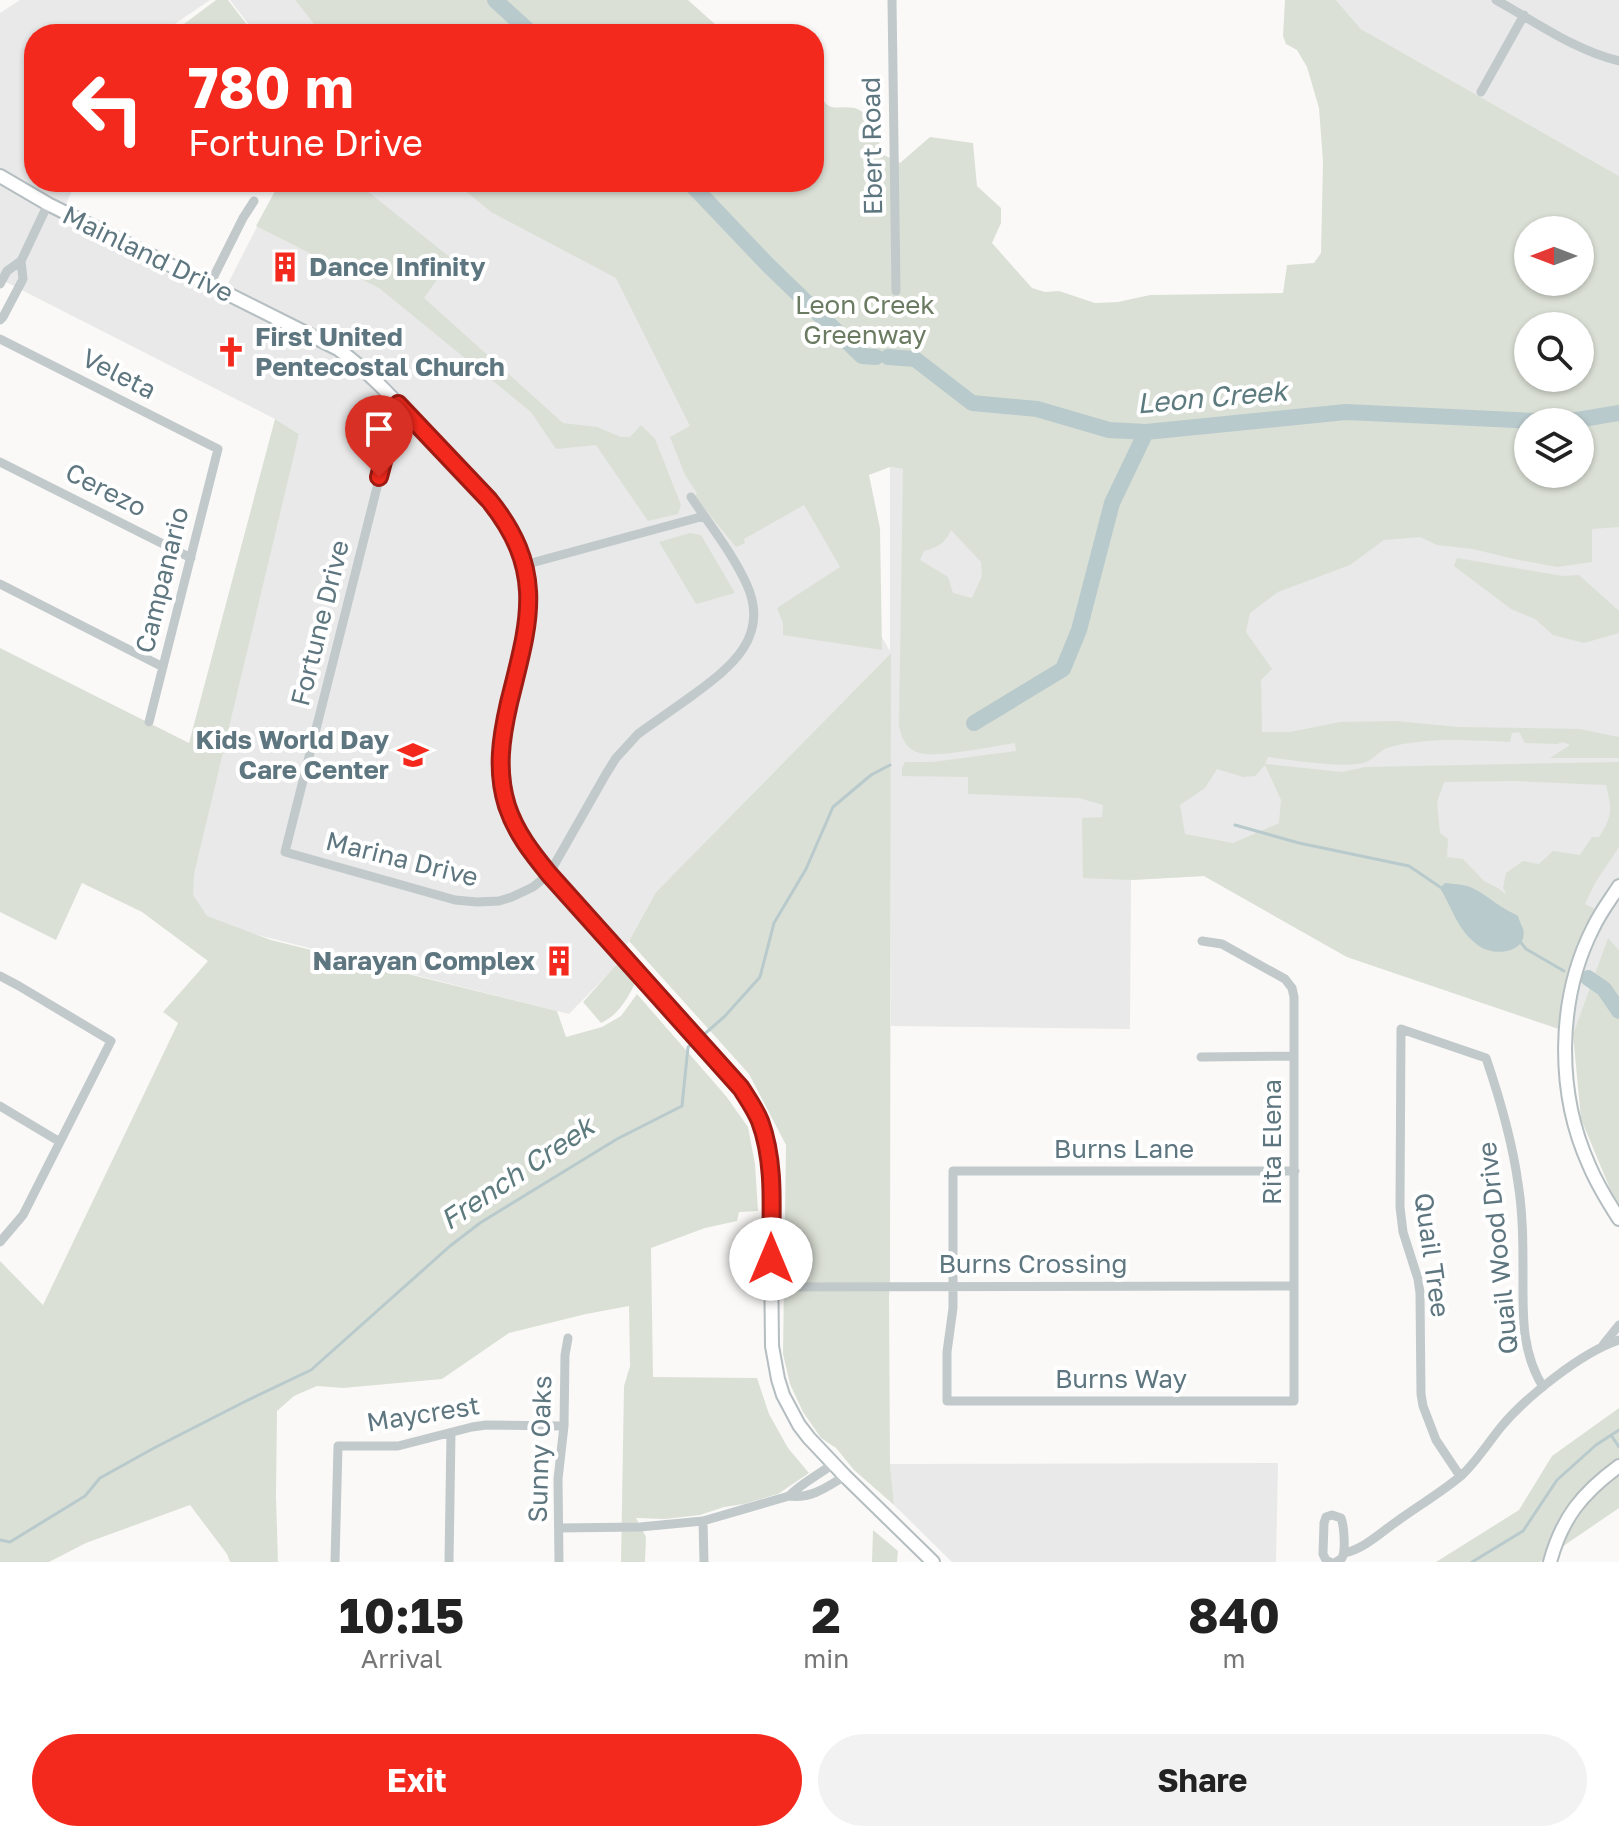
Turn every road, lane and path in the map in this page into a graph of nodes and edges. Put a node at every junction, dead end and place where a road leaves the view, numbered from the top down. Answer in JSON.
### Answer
{"nodes":[{"id":1,"x":892,"y":0,"type":"edge"},
{"id":2,"x":1496,"y":0,"type":"edge"},
{"id":3,"x":1524,"y":15,"type":"junction"},
{"id":4,"x":1619,"y":61,"type":"edge"},
{"id":5,"x":1481,"y":92,"type":"dead end"},
{"id":6,"x":0,"y":176,"type":"edge"},
{"id":7,"x":24,"y":190,"type":"edge"},
{"id":8,"x":27,"y":192,"type":"edge"},
{"id":9,"x":254,"y":201,"type":"dead end"},
{"id":10,"x":48,"y":204,"type":"junction"},
{"id":11,"x":21,"y":261,"type":"junction"},
{"id":12,"x":0,"y":284,"type":"edge"},
{"id":13,"x":210,"y":284,"type":"junction"},
{"id":14,"x":896,"y":291,"type":"dead end"},
{"id":15,"x":5,"y":303,"type":"edge"},
{"id":16,"x":0,"y":320,"type":"edge"},
{"id":17,"x":0,"y":339,"type":"edge"},
{"id":18,"x":398,"y":404,"type":"junction"},
{"id":19,"x":218,"y":449,"type":"joint"},
{"id":20,"x":0,"y":462,"type":"edge"},
{"id":21,"x":691,"y":497,"type":"dead end"},
{"id":22,"x":704,"y":516,"type":"junction"},
{"id":23,"x":191,"y":558,"type":"junction"},
{"id":24,"x":524,"y":565,"type":"junction"},
{"id":25,"x":0,"y":584,"type":"edge"},
{"id":26,"x":163,"y":667,"type":"junction"},
{"id":27,"x":149,"y":722,"type":"dead end"},
{"id":28,"x":285,"y":852,"type":"joint"},
{"id":29,"x":549,"y":874,"type":"junction"},
{"id":30,"x":1619,"y":886,"type":"edge"},
{"id":31,"x":1202,"y":941,"type":"dead end"},
{"id":32,"x":0,"y":976,"type":"edge"},
{"id":33,"x":1401,"y":1029,"type":"joint"},
{"id":34,"x":1294,"y":1056,"type":"junction"},
{"id":35,"x":1201,"y":1057,"type":"dead end"},
{"id":36,"x":0,"y":1106,"type":"edge"},
{"id":37,"x":60,"y":1142,"type":"junction"},
{"id":38,"x":1295,"y":1171,"type":"junction"},
{"id":39,"x":1619,"y":1219,"type":"edge"},
{"id":40,"x":0,"y":1242,"type":"edge"},
{"id":41,"x":1294,"y":1286,"type":"junction"},
{"id":42,"x":771,"y":1287,"type":"junction"},
{"id":43,"x":953,"y":1287,"type":"junction"},
{"id":44,"x":1619,"y":1325,"type":"edge"},
{"id":45,"x":568,"y":1338,"type":"dead end"},
{"id":46,"x":1619,"y":1340,"type":"edge"},
{"id":47,"x":1603,"y":1345,"type":"junction"},
{"id":48,"x":1543,"y":1387,"type":"junction"},
{"id":49,"x":1294,"y":1401,"type":"joint"},
{"id":50,"x":564,"y":1426,"type":"junction"},
{"id":51,"x":451,"y":1433,"type":"junction"},
{"id":52,"x":833,"y":1464,"type":"junction"},
{"id":53,"x":1619,"y":1466,"type":"edge"},
{"id":54,"x":845,"y":1476,"type":"junction"},
{"id":55,"x":1460,"y":1476,"type":"junction"},
{"id":56,"x":789,"y":1496,"type":"junction"},
{"id":57,"x":703,"y":1521,"type":"junction"},
{"id":58,"x":559,"y":1528,"type":"junction"},
{"id":59,"x":1344,"y":1553,"type":"junction"},
{"id":60,"x":335,"y":1562,"type":"edge"},
{"id":61,"x":449,"y":1562,"type":"edge"},
{"id":62,"x":559,"y":1562,"type":"edge"},
{"id":63,"x":704,"y":1562,"type":"edge"},
{"id":64,"x":933,"y":1562,"type":"edge"},
{"id":65,"x":1333,"y":1562,"type":"edge"},
{"id":66,"x":1550,"y":1562,"type":"edge"}],
"edges":[{"from":1,"to":14,"type":"street","name":"Ebert Road"},
{"from":2,"to":3,"type":"street"},
{"from":3,"to":4,"type":"street"},
{"from":3,"to":5,"type":"street"},
{"from":6,"to":7,"type":"main road","name":"Mainland Drive"},
{"from":8,"to":10,"type":"main road","name":"Mainland Drive"},
{"from":9,"to":13,"type":"street"},
{"from":10,"to":11,"type":"street"},
{"from":10,"to":13,"type":"main road","name":"Mainland Drive"},
{"from":11,"to":12,"type":"street"},
{"from":11,"to":15,"type":"street"},
{"from":13,"to":18,"type":"main road","name":"Mainland Drive"},
{"from":15,"to":16,"type":"street"},
{"from":17,"to":19,"type":"street","name":"Veleta"},
{"from":18,"to":24,"type":"main road","name":"Mainland Drive"},
{"from":18,"to":28,"type":"street","name":"Fortune Drive"},
{"from":19,"to":23,"type":"street","name":"Campanario"},
{"from":20,"to":23,"type":"street","name":"Cerezo"},
{"from":21,"to":22,"type":"street"},
{"from":22,"to":24,"type":"street"},
{"from":22,"to":29,"type":"street"},
{"from":23,"to":26,"type":"street","name":"Campanario"},
{"from":24,"to":29,"type":"main road","name":"Mainland Drive"},
{"from":25,"to":26,"type":"street"},
{"from":26,"to":27,"type":"street","name":"Campanario"},
{"from":28,"to":29,"type":"street","name":"Marina Drive"},
{"from":29,"to":42,"type":"main road","name":"Mainland Drive"},
{"from":30,"to":39,"type":"main road"},
{"from":31,"to":34,"type":"street","name":"Rita Elena"},
{"from":32,"to":37,"type":"street"},
{"from":33,"to":48,"type":"street","name":"Quail Wood Drive"},
{"from":33,"to":55,"type":"street","name":"Quail Tree"},
{"from":34,"to":35,"type":"street"},
{"from":34,"to":38,"type":"street","name":"Rita Elena"},
{"from":36,"to":37,"type":"street"},
{"from":37,"to":40,"type":"street"},
{"from":38,"to":41,"type":"street","name":"Rita Elena"},
{"from":38,"to":43,"type":"street","name":"Burns Lane"},
{"from":41,"to":43,"type":"street","name":"Burns Crossing"},
{"from":41,"to":49,"type":"street","name":"Rita Elena"},
{"from":42,"to":43,"type":"street","name":"Burns Crossing"},
{"from":42,"to":52,"type":"main road","name":"Mainland Drive"},
{"from":43,"to":49,"type":"street","name":"Burns Way"},
{"from":44,"to":47,"type":"street"},
{"from":45,"to":50,"type":"street","name":"Sunny Oaks"},
{"from":46,"to":47,"type":"street"},
{"from":47,"to":48,"type":"street"},
{"from":48,"to":55,"type":"street"},
{"from":50,"to":51,"type":"street","name":"Maycrest"},
{"from":50,"to":58,"type":"street","name":"Sunny Oaks"},
{"from":51,"to":60,"type":"street","name":"Maycrest"},
{"from":51,"to":61,"type":"street"},
{"from":52,"to":54,"type":"main road","name":"Mainland Drive"},
{"from":52,"to":56,"type":"street"},
{"from":53,"to":66,"type":"main road"},
{"from":54,"to":56,"type":"street"},
{"from":54,"to":64,"type":"main road","name":"Mainland Drive"},
{"from":55,"to":59,"type":"street"},
{"from":56,"to":57,"type":"street"},
{"from":57,"to":58,"type":"street"},
{"from":57,"to":63,"type":"street"},
{"from":58,"to":62,"type":"street","name":"Sunny Oaks"},
{"from":59,"to":65,"type":"street"},
{"from":59,"to":65,"type":"street"}]}
